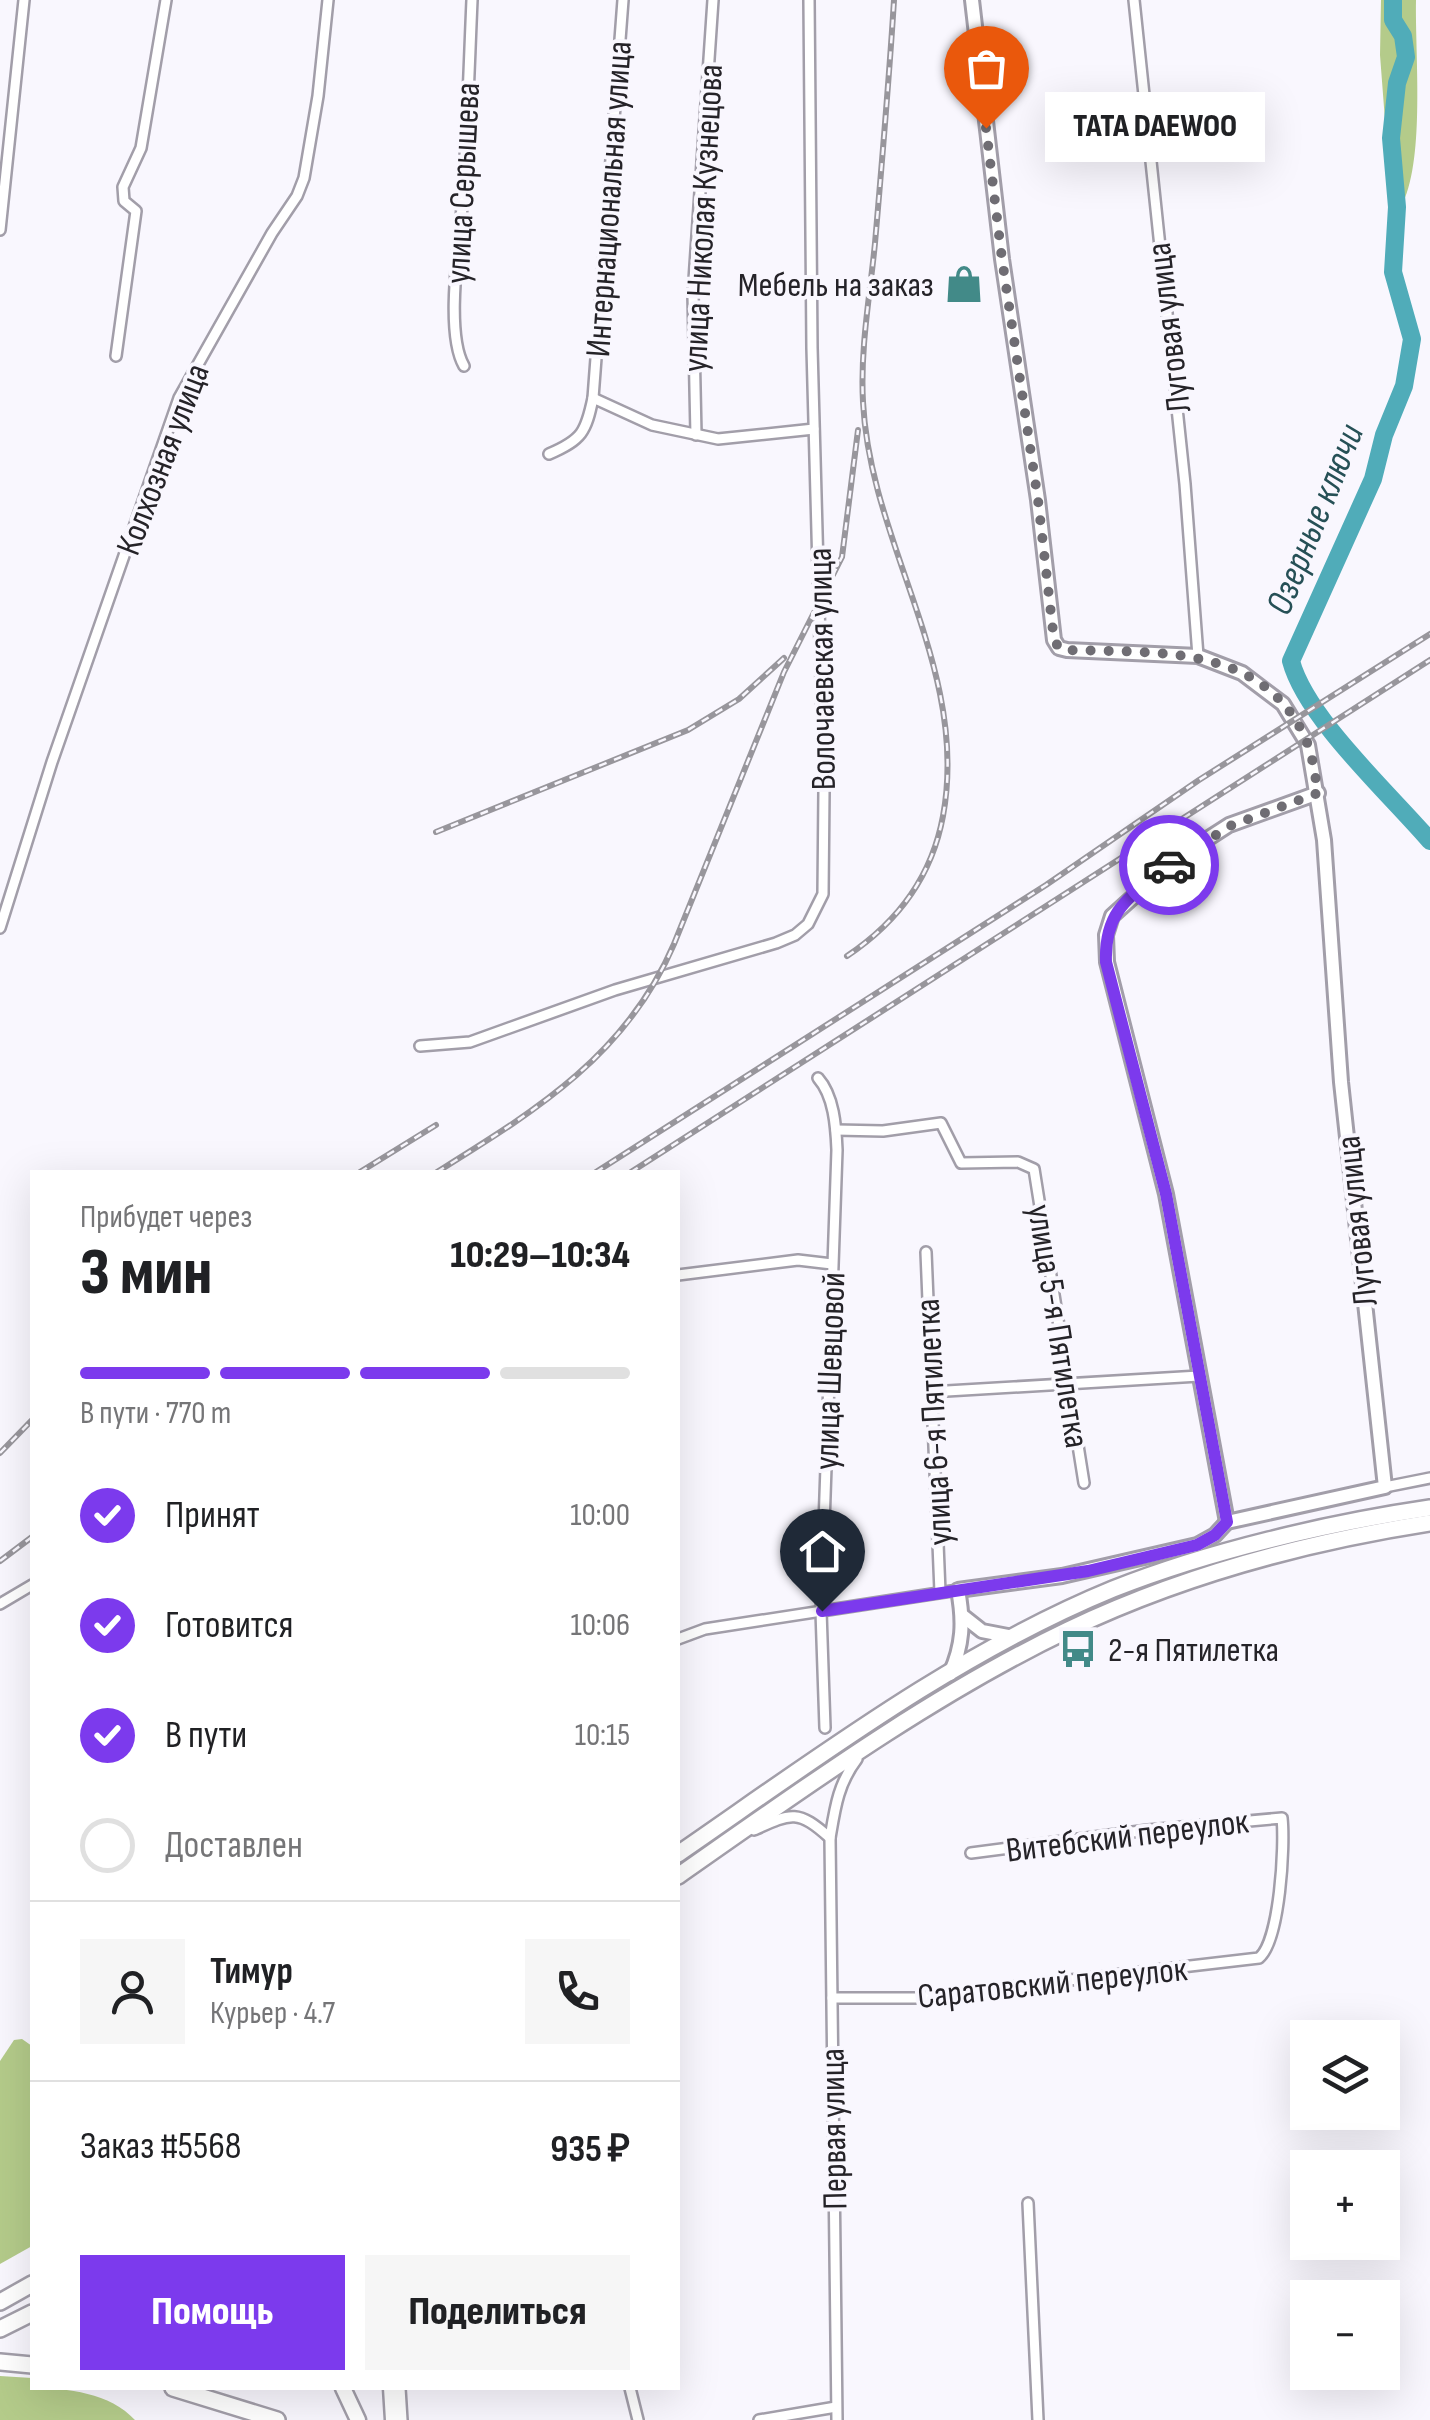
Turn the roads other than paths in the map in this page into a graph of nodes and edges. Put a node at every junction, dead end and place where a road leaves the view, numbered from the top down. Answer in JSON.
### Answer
{"nodes":[{"id":1,"x":24,"y":0,"type":"edge"},
{"id":2,"x":166,"y":0,"type":"edge"},
{"id":3,"x":328,"y":0,"type":"edge"},
{"id":4,"x":472,"y":0,"type":"edge"},
{"id":5,"x":623,"y":0,"type":"edge"},
{"id":6,"x":713,"y":0,"type":"edge"},
{"id":7,"x":808,"y":0,"type":"edge"},
{"id":8,"x":972,"y":0,"type":"edge"},
{"id":9,"x":1134,"y":0,"type":"edge"},
{"id":10,"x":0,"y":230,"type":"edge"},
{"id":11,"x":116,"y":356,"type":"dead end"},
{"id":12,"x":464,"y":366,"type":"dead end"},
{"id":13,"x":593,"y":398,"type":"junction"},
{"id":14,"x":814,"y":429,"type":"junction"},
{"id":15,"x":696,"y":435,"type":"junction"},
{"id":16,"x":549,"y":454,"type":"dead end"},
{"id":17,"x":1198,"y":656,"type":"junction"},
{"id":18,"x":1318,"y":793,"type":"junction"},
{"id":19,"x":4,"y":898,"type":"edge"},
{"id":20,"x":0,"y":928,"type":"edge"},
{"id":21,"x":420,"y":1046,"type":"dead end"},
{"id":22,"x":818,"y":1078,"type":"dead end"},
{"id":23,"x":836,"y":1130,"type":"junction"},
{"id":24,"x":926,"y":1252,"type":"dead end"},
{"id":25,"x":832,"y":1264,"type":"junction"},
{"id":26,"x":680,"y":1276,"type":"edge"},
{"id":27,"x":1199,"y":1376,"type":"junction"},
{"id":28,"x":1068,"y":1386,"type":"junction"},
{"id":29,"x":930,"y":1392,"type":"junction"},
{"id":30,"x":1430,"y":1478,"type":"edge"},
{"id":31,"x":1084,"y":1483,"type":"dead end"},
{"id":32,"x":1385,"y":1487,"type":"junction"},
{"id":33,"x":1430,"y":1508,"type":"edge"},
{"id":34,"x":1227,"y":1522,"type":"junction"},
{"id":35,"x":1430,"y":1523,"type":"edge"},
{"id":36,"x":30,"y":1586,"type":"edge"},
{"id":37,"x":958,"y":1590,"type":"junction"},
{"id":38,"x":940,"y":1592,"type":"junction"},
{"id":39,"x":0,"y":1604,"type":"edge"},
{"id":40,"x":822,"y":1611,"type":"junction"},
{"id":41,"x":963,"y":1616,"type":"junction"},
{"id":42,"x":1016,"y":1637,"type":"junction"},
{"id":43,"x":680,"y":1638,"type":"edge"},
{"id":44,"x":950,"y":1674,"type":"junction"},
{"id":45,"x":824,"y":1728,"type":"dead end"},
{"id":46,"x":863,"y":1751,"type":"junction"},
{"id":47,"x":830,"y":1838,"type":"junction"},
{"id":48,"x":726,"y":1842,"type":"junction"},
{"id":49,"x":680,"y":1853,"type":"edge"},
{"id":50,"x":971,"y":1854,"type":"dead end"},
{"id":51,"x":680,"y":1875,"type":"edge"},
{"id":52,"x":1268,"y":1949,"type":"joint"},
{"id":53,"x":832,"y":1998,"type":"junction"},
{"id":54,"x":1028,"y":2203,"type":"dead end"},
{"id":55,"x":30,"y":2285,"type":"edge"},
{"id":56,"x":0,"y":2302,"type":"edge"},
{"id":57,"x":30,"y":2314,"type":"edge"},
{"id":58,"x":0,"y":2329,"type":"edge"},
{"id":59,"x":0,"y":2362,"type":"edge"},
{"id":60,"x":30,"y":2365,"type":"edge"},
{"id":61,"x":180,"y":2390,"type":"edge"},
{"id":62,"x":344,"y":2390,"type":"edge"},
{"id":63,"x":391,"y":2390,"type":"edge"},
{"id":64,"x":400,"y":2390,"type":"edge"},
{"id":65,"x":630,"y":2390,"type":"edge"},
{"id":66,"x":836,"y":2407,"type":"junction"},
{"id":67,"x":277,"y":2420,"type":"edge"},
{"id":68,"x":358,"y":2420,"type":"edge"},
{"id":69,"x":393,"y":2420,"type":"edge"},
{"id":70,"x":402,"y":2420,"type":"edge"},
{"id":71,"x":638,"y":2420,"type":"edge"},
{"id":72,"x":759,"y":2420,"type":"edge"},
{"id":73,"x":837,"y":2420,"type":"edge"},
{"id":74,"x":1038,"y":2420,"type":"edge"}],
"edges":[{"from":1,"to":10,"type":"street"},
{"from":2,"to":11,"type":"street"},
{"from":3,"to":19,"type":"street","name":"Колхозная улица"},
{"from":4,"to":12,"type":"street","name":"улица Серышева"},
{"from":5,"to":13,"type":"street","name":"Интернациональная улица"},
{"from":6,"to":15,"type":"street","name":"улица Николая Кузнецова"},
{"from":7,"to":14,"type":"street","name":"Волочаевская улица"},
{"from":8,"to":17,"type":"main road","name":"Луговая улица"},
{"from":9,"to":17,"type":"street","name":"Луговая улица"},
{"from":13,"to":15,"type":"street"},
{"from":13,"to":16,"type":"street"},
{"from":14,"to":15,"type":"street"},
{"from":14,"to":21,"type":"street","name":"Волочаевская улица"},
{"from":17,"to":18,"type":"main road","name":"Луговая улица"},
{"from":18,"to":27,"type":"main road"},
{"from":18,"to":32,"type":"main road","name":"Луговая улица"},
{"from":19,"to":20,"type":"street","name":"Колхозная улица"},
{"from":22,"to":23,"type":"street","name":"улица Шевцовой"},
{"from":23,"to":25,"type":"street","name":"улица Шевцовой"},
{"from":23,"to":28,"type":"street","name":"улица 5-я Пятилетка"},
{"from":24,"to":29,"type":"street","name":"улица 6-я Пятилетка"},
{"from":25,"to":26,"type":"street"},
{"from":25,"to":40,"type":"street","name":"улица Шевцовой"},
{"from":27,"to":28,"type":"street"},
{"from":27,"to":34,"type":"main road"},
{"from":28,"to":29,"type":"street"},
{"from":28,"to":31,"type":"street","name":"улица 5-я Пятилетка"},
{"from":29,"to":38,"type":"street","name":"улица 6-я Пятилетка"},
{"from":30,"to":32,"type":"street"},
{"from":32,"to":34,"type":"main road"},
{"from":33,"to":42,"type":"highway"},
{"from":34,"to":37,"type":"main road"},
{"from":35,"to":46,"type":"highway"},
{"from":36,"to":39,"type":"street"},
{"from":37,"to":38,"type":"street"},
{"from":37,"to":41,"type":"main road"},
{"from":38,"to":40,"type":"street"},
{"from":40,"to":43,"type":"street"},
{"from":40,"to":45,"type":"street","name":"улица Шевцовой"},
{"from":41,"to":42,"type":"main road"},
{"from":41,"to":44,"type":"main road"},
{"from":42,"to":44,"type":"highway"},
{"from":44,"to":49,"type":"highway"},
{"from":46,"to":47,"type":"street","name":"Первая улица"},
{"from":46,"to":48,"type":"highway"},
{"from":47,"to":48,"type":"street"},
{"from":47,"to":53,"type":"street","name":"Первая улица"},
{"from":48,"to":51,"type":"highway"},
{"from":50,"to":52,"type":"street","name":"Витебский переулок"},
{"from":52,"to":53,"type":"street","name":"Саратовский переулок"},
{"from":53,"to":66,"type":"street","name":"Первая улица"},
{"from":54,"to":74,"type":"street"},
{"from":55,"to":56,"type":"highway"},
{"from":57,"to":58,"type":"highway"},
{"from":59,"to":60,"type":"highway"},
{"from":61,"to":67,"type":"highway"},
{"from":62,"to":68,"type":"main road"},
{"from":63,"to":69,"type":"main road"},
{"from":64,"to":70,"type":"street"},
{"from":65,"to":71,"type":"street"},
{"from":66,"to":72,"type":"street"},
{"from":66,"to":73,"type":"street","name":"Первая улица"}]}
